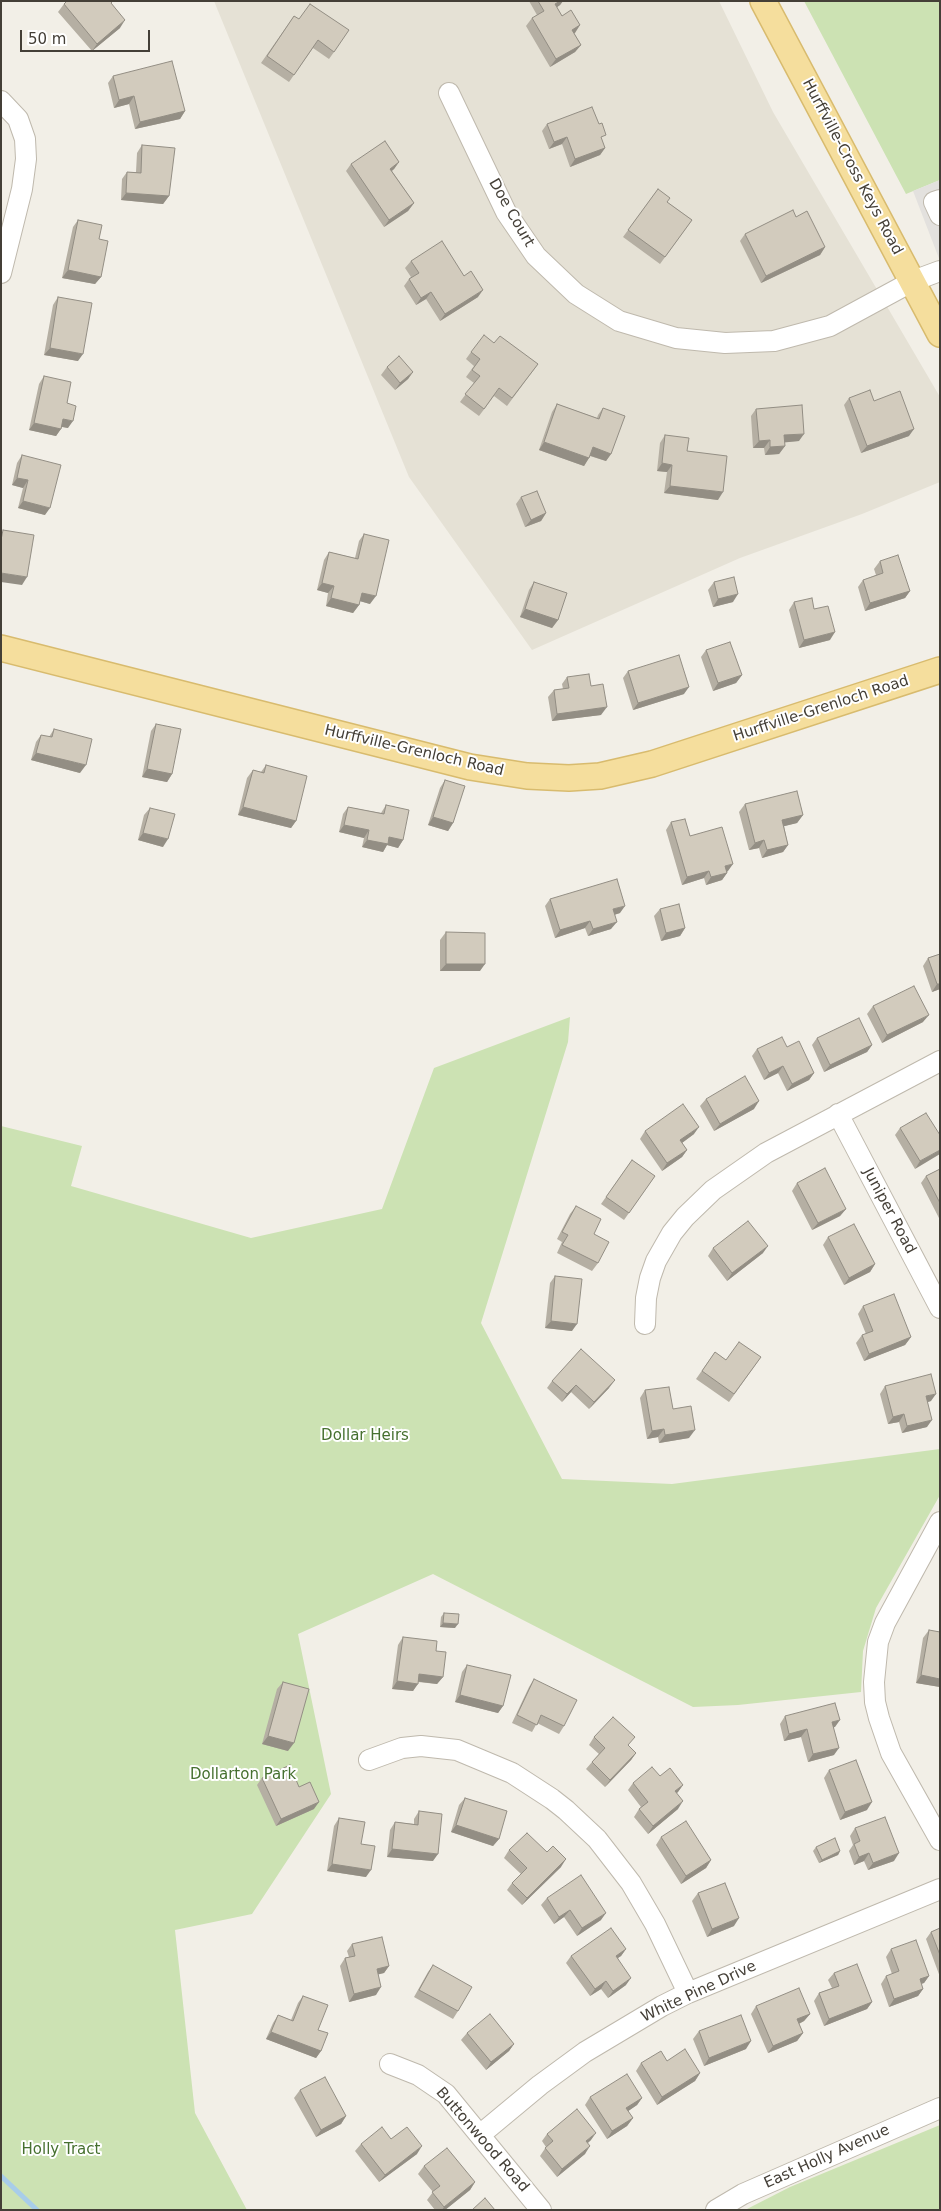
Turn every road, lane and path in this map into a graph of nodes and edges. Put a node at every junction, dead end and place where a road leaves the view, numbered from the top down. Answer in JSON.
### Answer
{"nodes":[{"id":1,"x":763,"y":1,"type":"edge"},
{"id":2,"x":450,"y":93,"type":"dead end"},
{"id":3,"x":1,"y":101,"type":"edge"},
{"id":4,"x":940,"y":200,"type":"edge"},
{"id":5,"x":940,"y":215,"type":"edge"},
{"id":6,"x":940,"y":271,"type":"edge"},
{"id":7,"x":1,"y":273,"type":"edge"},
{"id":8,"x":913,"y":281,"type":"junction"},
{"id":9,"x":940,"y":334,"type":"edge"},
{"id":10,"x":1,"y":648,"type":"edge"},
{"id":11,"x":940,"y":670,"type":"edge"},
{"id":12,"x":940,"y":1061,"type":"edge"},
{"id":13,"x":838,"y":1114,"type":"junction"},
{"id":14,"x":940,"y":1308,"type":"edge"},
{"id":15,"x":645,"y":1324,"type":"dead end"},
{"id":16,"x":940,"y":1522,"type":"edge"},
{"id":17,"x":369,"y":1760,"type":"dead end"},
{"id":18,"x":940,"y":1840,"type":"edge"},
{"id":19,"x":940,"y":1889,"type":"edge"},
{"id":20,"x":688,"y":1994,"type":"junction"},
{"id":21,"x":390,"y":2064,"type":"dead end"},
{"id":22,"x":940,"y":2108,"type":"edge"},
{"id":23,"x":481,"y":2134,"type":"junction"},
{"id":24,"x":541,"y":2210,"type":"edge"},
{"id":25,"x":716,"y":2210,"type":"edge"}],
"edges":[{"from":1,"to":8,"type":"main road","name":"Hurffville-Cross Keys Road"},
{"from":2,"to":8,"type":"street","name":"Doe Court"},
{"from":3,"to":7,"type":"street"},
{"from":4,"to":5,"type":"street"},
{"from":6,"to":8,"type":"street","name":"Doe Court"},
{"from":8,"to":9,"type":"main road","name":"Hurffville-Cross Keys Road"},
{"from":10,"to":11,"type":"main road","name":"Hurffville-Grenloch Road"},
{"from":12,"to":13,"type":"street"},
{"from":13,"to":14,"type":"street","name":"Juniper Road"},
{"from":13,"to":15,"type":"street"},
{"from":16,"to":18,"type":"street"},
{"from":17,"to":20,"type":"street"},
{"from":19,"to":20,"type":"street","name":"White Pine Drive"},
{"from":20,"to":23,"type":"street","name":"White Pine Drive"},
{"from":21,"to":23,"type":"street","name":"Buttonwood Road"},
{"from":22,"to":25,"type":"street","name":"East Holly Avenue"},
{"from":23,"to":24,"type":"street","name":"Buttonwood Road"}]}
